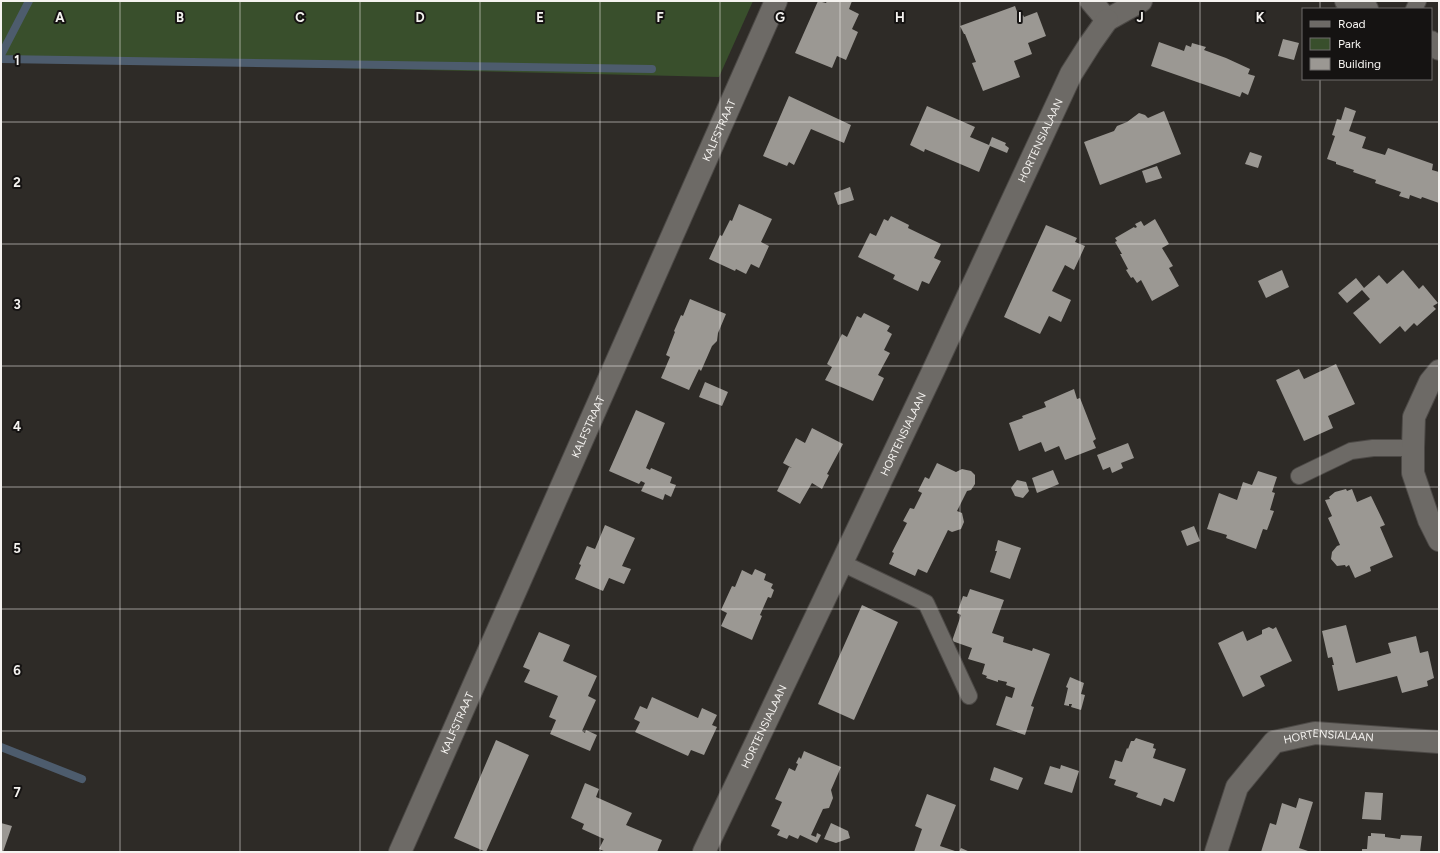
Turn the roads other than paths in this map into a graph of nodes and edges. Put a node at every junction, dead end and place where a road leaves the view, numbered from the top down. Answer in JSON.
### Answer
{"nodes":[{"id":1,"x":776,"y":1,"type":"edge"},
{"id":2,"x":1091,"y":1,"type":"edge"},
{"id":3,"x":1141,"y":1,"type":"edge"},
{"id":4,"x":1346,"y":1,"type":"edge"},
{"id":5,"x":1364,"y":8,"type":"edge"},
{"id":6,"x":1107,"y":20,"type":"junction"},
{"id":7,"x":1439,"y":371,"type":"edge"},
{"id":8,"x":1413,"y":448,"type":"junction"},
{"id":9,"x":1299,"y":476,"type":"dead end"},
{"id":10,"x":1439,"y":540,"type":"edge"},
{"id":11,"x":842,"y":563,"type":"junction"},
{"id":12,"x":969,"y":696,"type":"dead end"},
{"id":13,"x":1439,"y":742,"type":"edge"},
{"id":14,"x":400,"y":852,"type":"edge"},
{"id":15,"x":704,"y":852,"type":"edge"},
{"id":16,"x":1216,"y":852,"type":"edge"}],
"edges":[{"from":1,"to":14,"type":"street","name":"KALFSTRAAT"},
{"from":2,"to":6,"type":"street"},
{"from":3,"to":6,"type":"street","name":"HORTENSIALAAN"},
{"from":4,"to":5,"type":"street"},
{"from":6,"to":11,"type":"street","name":"HORTENSIALAAN"},
{"from":7,"to":8,"type":"street"},
{"from":8,"to":9,"type":"lane"},
{"from":8,"to":10,"type":"street"},
{"from":11,"to":12,"type":"lane"},
{"from":11,"to":15,"type":"street","name":"HORTENSIALAAN"},
{"from":13,"to":16,"type":"street","name":"HORTENSIALAAN"}]}
